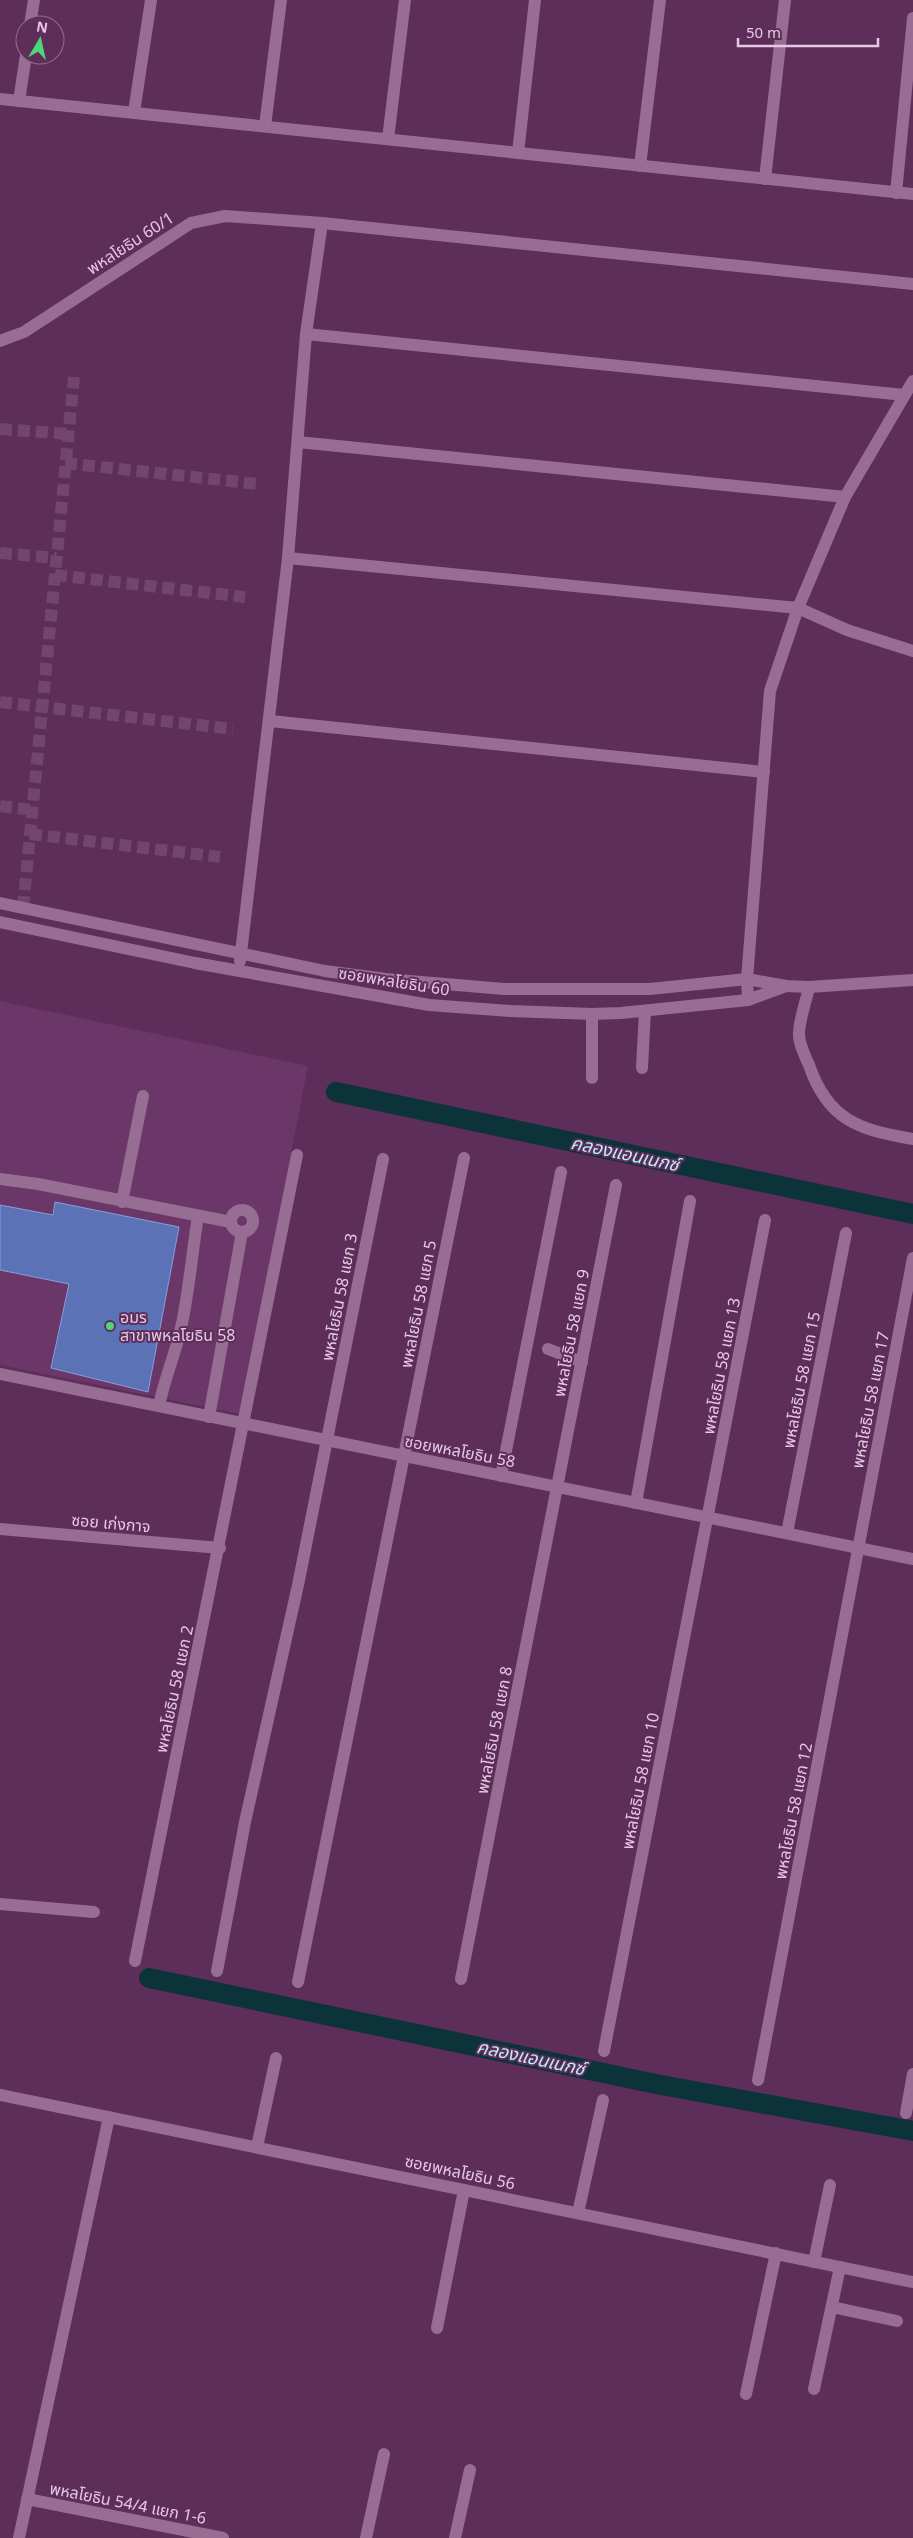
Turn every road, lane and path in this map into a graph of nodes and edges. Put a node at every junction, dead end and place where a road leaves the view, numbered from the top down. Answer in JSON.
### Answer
{"nodes":[{"id":1,"x":34,"y":0,"type":"edge"},
{"id":2,"x":151,"y":0,"type":"edge"},
{"id":3,"x":281,"y":0,"type":"edge"},
{"id":4,"x":405,"y":0,"type":"edge"},
{"id":5,"x":535,"y":0,"type":"edge"},
{"id":6,"x":660,"y":0,"type":"edge"},
{"id":7,"x":785,"y":0,"type":"edge"},
{"id":8,"x":32,"y":15,"type":"edge"},
{"id":9,"x":913,"y":18,"type":"edge"},
{"id":10,"x":24,"y":65,"type":"edge"},
{"id":11,"x":0,"y":99,"type":"edge"},
{"id":12,"x":19,"y":101,"type":"junction"},
{"id":13,"x":134,"y":112,"type":"junction"},
{"id":14,"x":265,"y":126,"type":"junction"},
{"id":15,"x":388,"y":139,"type":"junction"},
{"id":16,"x":518,"y":153,"type":"junction"},
{"id":17,"x":640,"y":166,"type":"junction"},
{"id":18,"x":765,"y":179,"type":"junction"},
{"id":19,"x":896,"y":192,"type":"junction"},
{"id":20,"x":913,"y":194,"type":"edge"},
{"id":21,"x":322,"y":223,"type":"junction"},
{"id":22,"x":913,"y":284,"type":"edge"},
{"id":23,"x":306,"y":334,"type":"junction"},
{"id":24,"x":0,"y":342,"type":"edge"},
{"id":25,"x":913,"y":381,"type":"edge"},
{"id":26,"x":904,"y":395,"type":"junction"},
{"id":27,"x":298,"y":442,"type":"junction"},
{"id":28,"x":845,"y":497,"type":"junction"},
{"id":29,"x":288,"y":558,"type":"junction"},
{"id":30,"x":798,"y":608,"type":"junction"},
{"id":31,"x":913,"y":651,"type":"edge"},
{"id":32,"x":270,"y":722,"type":"junction"},
{"id":33,"x":764,"y":772,"type":"junction"},
{"id":34,"x":0,"y":903,"type":"edge"},
{"id":35,"x":0,"y":922,"type":"edge"},
{"id":36,"x":198,"y":945,"type":"junction"},
{"id":37,"x":241,"y":953,"type":"junction"},
{"id":38,"x":195,"y":963,"type":"junction"},
{"id":39,"x":239,"y":971,"type":"junction"},
{"id":40,"x":748,"y":979,"type":"junction"},
{"id":41,"x":913,"y":980,"type":"edge"},
{"id":42,"x":786,"y":986,"type":"junction"},
{"id":43,"x":809,"y":987,"type":"junction"},
{"id":44,"x":748,"y":1000,"type":"junction"},
{"id":45,"x":645,"y":1011,"type":"junction"},
{"id":46,"x":592,"y":1014,"type":"junction"},
{"id":47,"x":642,"y":1068,"type":"dead end"},
{"id":48,"x":592,"y":1078,"type":"dead end"},
{"id":49,"x":143,"y":1096,"type":"dead end"},
{"id":50,"x":913,"y":1139,"type":"edge"},
{"id":51,"x":297,"y":1155,"type":"dead end"},
{"id":52,"x":464,"y":1158,"type":"dead end"},
{"id":53,"x":383,"y":1159,"type":"dead end"},
{"id":54,"x":561,"y":1172,"type":"dead end"},
{"id":55,"x":0,"y":1179,"type":"edge"},
{"id":56,"x":616,"y":1185,"type":"dead end"},
{"id":57,"x":690,"y":1201,"type":"dead end"},
{"id":58,"x":122,"y":1202,"type":"junction"},
{"id":59,"x":198,"y":1216,"type":"junction"},
{"id":60,"x":765,"y":1220,"type":"dead end"},
{"id":61,"x":231,"y":1222,"type":"junction"},
{"id":62,"x":242,"y":1232,"type":"junction"},
{"id":63,"x":846,"y":1233,"type":"dead end"},
{"id":64,"x":913,"y":1258,"type":"edge"},
{"id":65,"x":548,"y":1349,"type":"dead end"},
{"id":66,"x":582,"y":1362,"type":"junction"},
{"id":67,"x":0,"y":1374,"type":"edge"},
{"id":68,"x":159,"y":1406,"type":"junction"},
{"id":69,"x":209,"y":1417,"type":"junction"},
{"id":70,"x":244,"y":1424,"type":"junction"},
{"id":71,"x":327,"y":1440,"type":"junction"},
{"id":72,"x":404,"y":1456,"type":"junction"},
{"id":73,"x":502,"y":1476,"type":"junction"},
{"id":74,"x":558,"y":1487,"type":"junction"},
{"id":75,"x":636,"y":1503,"type":"junction"},
{"id":76,"x":708,"y":1518,"type":"junction"},
{"id":77,"x":0,"y":1529,"type":"edge"},
{"id":78,"x":787,"y":1533,"type":"junction"},
{"id":79,"x":220,"y":1548,"type":"junction"},
{"id":80,"x":859,"y":1548,"type":"junction"},
{"id":81,"x":913,"y":1559,"type":"edge"},
{"id":82,"x":0,"y":1904,"type":"edge"},
{"id":83,"x":94,"y":1912,"type":"dead end"},
{"id":84,"x":135,"y":1961,"type":"dead end"},
{"id":85,"x":218,"y":1971,"type":"dead end"},
{"id":86,"x":462,"y":1978,"type":"dead end"},
{"id":87,"x":298,"y":1982,"type":"dead end"},
{"id":88,"x":604,"y":2051,"type":"dead end"},
{"id":89,"x":276,"y":2058,"type":"dead end"},
{"id":90,"x":913,"y":2074,"type":"edge"},
{"id":91,"x":758,"y":2080,"type":"dead end"},
{"id":92,"x":0,"y":2096,"type":"edge"},
{"id":93,"x":602,"y":2100,"type":"dead end"},
{"id":94,"x":906,"y":2113,"type":"dead end"},
{"id":95,"x":109,"y":2117,"type":"junction"},
{"id":96,"x":257,"y":2147,"type":"junction"},
{"id":97,"x":830,"y":2185,"type":"dead end"},
{"id":98,"x":464,"y":2190,"type":"junction"},
{"id":99,"x":578,"y":2213,"type":"junction"},
{"id":100,"x":776,"y":2253,"type":"junction"},
{"id":101,"x":814,"y":2262,"type":"junction"},
{"id":102,"x":840,"y":2268,"type":"junction"},
{"id":103,"x":913,"y":2282,"type":"edge"},
{"id":104,"x":832,"y":2307,"type":"junction"},
{"id":105,"x":897,"y":2321,"type":"dead end"},
{"id":106,"x":436,"y":2328,"type":"dead end"},
{"id":107,"x":814,"y":2389,"type":"dead end"},
{"id":108,"x":746,"y":2394,"type":"dead end"},
{"id":109,"x":384,"y":2454,"type":"dead end"},
{"id":110,"x":470,"y":2470,"type":"dead end"},
{"id":111,"x":27,"y":2499,"type":"junction"},
{"id":112,"x":19,"y":2538,"type":"edge"},
{"id":113,"x":223,"y":2538,"type":"edge"},
{"id":114,"x":366,"y":2538,"type":"edge"},
{"id":115,"x":455,"y":2538,"type":"edge"}],
"edges":[{"from":1,"to":8,"type":"street"},
{"from":2,"to":13,"type":"street"},
{"from":3,"to":14,"type":"street"},
{"from":4,"to":15,"type":"street"},
{"from":5,"to":16,"type":"street"},
{"from":6,"to":17,"type":"street"},
{"from":7,"to":18,"type":"street"},
{"from":9,"to":19,"type":"street"},
{"from":10,"to":12,"type":"street"},
{"from":11,"to":12,"type":"street"},
{"from":12,"to":13,"type":"street"},
{"from":13,"to":14,"type":"street"},
{"from":14,"to":15,"type":"street"},
{"from":15,"to":16,"type":"street"},
{"from":16,"to":17,"type":"street"},
{"from":17,"to":18,"type":"street"},
{"from":18,"to":19,"type":"street"},
{"from":19,"to":20,"type":"street"},
{"from":21,"to":22,"type":"street","name":"พหลโยธิน 60/1"},
{"from":21,"to":23,"type":"street"},
{"from":21,"to":24,"type":"street","name":"พหลโยธิน 60/1"},
{"from":23,"to":26,"type":"street"},
{"from":23,"to":27,"type":"street"},
{"from":25,"to":26,"type":"street"},
{"from":26,"to":28,"type":"street"},
{"from":27,"to":28,"type":"street"},
{"from":27,"to":29,"type":"street"},
{"from":28,"to":30,"type":"street"},
{"from":29,"to":30,"type":"street"},
{"from":29,"to":32,"type":"street"},
{"from":30,"to":31,"type":"street"},
{"from":30,"to":33,"type":"street"},
{"from":32,"to":33,"type":"street"},
{"from":32,"to":37,"type":"street"},
{"from":33,"to":40,"type":"street"},
{"from":34,"to":36,"type":"street","name":"ซอยพหลโยธิน 60"},
{"from":35,"to":38,"type":"street","name":"ซอยพหลโยธิน 60"},
{"from":36,"to":37,"type":"street","name":"ซอยพหลโยธิน 60"},
{"from":36,"to":38,"type":"street"},
{"from":37,"to":39,"type":"street"},
{"from":37,"to":40,"type":"street","name":"ซอยพหลโยธิน 60"},
{"from":38,"to":39,"type":"street","name":"ซอยพหลโยธิน 60"},
{"from":39,"to":46,"type":"street","name":"ซอยพหลโยธิน 60"},
{"from":40,"to":42,"type":"street","name":"ซอยพหลโยธิน 60"},
{"from":40,"to":44,"type":"street"},
{"from":41,"to":43,"type":"street","name":"ซอยพหลโยธิน 60"},
{"from":42,"to":43,"type":"street","name":"ซอยพหลโยธิน 60"},
{"from":42,"to":44,"type":"street","name":"ซอยพหลโยธิน 60"},
{"from":43,"to":50,"type":"street"},
{"from":44,"to":45,"type":"street","name":"ซอยพหลโยธิน 60"},
{"from":45,"to":46,"type":"street","name":"ซอยพหลโยธิน 60"},
{"from":45,"to":47,"type":"street"},
{"from":46,"to":48,"type":"street"},
{"from":49,"to":58,"type":"street"},
{"from":51,"to":70,"type":"street","name":"พหลโยธิน 58 แยก 2"},
{"from":52,"to":72,"type":"street","name":"พหลโยธิน 58 แยก 5"},
{"from":53,"to":71,"type":"street","name":"พหลโยธิน 58 แยก 3"},
{"from":54,"to":73,"type":"street"},
{"from":55,"to":58,"type":"street"},
{"from":56,"to":66,"type":"street","name":"พหลโยธิน 58 แยก 9"},
{"from":57,"to":75,"type":"street"},
{"from":58,"to":59,"type":"street"},
{"from":59,"to":61,"type":"street"},
{"from":59,"to":68,"type":"street"},
{"from":60,"to":76,"type":"street","name":"พหลโยธิน 58 แยก 13"},
{"from":61,"to":62,"type":"street"},
{"from":61,"to":62,"type":"street"},
{"from":62,"to":69,"type":"street"},
{"from":63,"to":78,"type":"street","name":"พหลโยธิน 58 แยก 15"},
{"from":64,"to":80,"type":"street","name":"พหลโยธิน 58 แยก 17"},
{"from":65,"to":66,"type":"street"},
{"from":66,"to":74,"type":"street","name":"พหลโยธิน 58 แยก 9"},
{"from":67,"to":68,"type":"street","name":"ซอยพหลโยธิน 58"},
{"from":68,"to":69,"type":"street","name":"ซอยพหลโยธิน 58"},
{"from":69,"to":70,"type":"street","name":"ซอยพหลโยธิน 58"},
{"from":70,"to":71,"type":"street","name":"ซอยพหลโยธิน 58"},
{"from":70,"to":79,"type":"street","name":"พหลโยธิน 58 แยก 2"},
{"from":71,"to":72,"type":"street","name":"ซอยพหลโยธิน 58"},
{"from":71,"to":85,"type":"street","name":"พหลโยธิน 58 แยก 3"},
{"from":72,"to":73,"type":"street","name":"ซอยพหลโยธิน 58"},
{"from":72,"to":87,"type":"street","name":"พหลโยธิน 58 แยก 5"},
{"from":73,"to":74,"type":"street","name":"ซอยพหลโยธิน 58"},
{"from":74,"to":75,"type":"street","name":"ซอยพหลโยธิน 58"},
{"from":74,"to":86,"type":"street","name":"พหลโยธิน 58 แยก 8"},
{"from":75,"to":76,"type":"street","name":"ซอยพหลโยธิน 58"},
{"from":76,"to":78,"type":"street","name":"ซอยพหลโยธิน 58"},
{"from":76,"to":88,"type":"street","name":"พหลโยธิน 58 แยก 10"},
{"from":77,"to":79,"type":"street","name":"ซอย เก่งกาจ"},
{"from":78,"to":80,"type":"street","name":"ซอยพหลโยธิน 58"},
{"from":79,"to":84,"type":"street","name":"พหลโยธิน 58 แยก 2"},
{"from":80,"to":81,"type":"street","name":"ซอยพหลโยธิน 58"},
{"from":80,"to":91,"type":"street","name":"พหลโยธิน 58 แยก 12"},
{"from":82,"to":83,"type":"street"},
{"from":89,"to":96,"type":"street"},
{"from":90,"to":94,"type":"street"},
{"from":92,"to":95,"type":"street","name":"ซอยพหลโยธิน 56"},
{"from":93,"to":99,"type":"street"},
{"from":95,"to":96,"type":"street","name":"ซอยพหลโยธิน 56"},
{"from":95,"to":111,"type":"street"},
{"from":96,"to":98,"type":"street","name":"ซอยพหลโยธิน 56"},
{"from":97,"to":101,"type":"street"},
{"from":98,"to":99,"type":"street","name":"ซอยพหลโยธิน 56"},
{"from":98,"to":106,"type":"street"},
{"from":99,"to":100,"type":"street","name":"ซอยพหลโยธิน 56"},
{"from":100,"to":101,"type":"street","name":"ซอยพหลโยธิน 56"},
{"from":100,"to":108,"type":"street"},
{"from":101,"to":102,"type":"street","name":"ซอยพหลโยธิน 56"},
{"from":102,"to":103,"type":"street","name":"ซอยพหลโยธิน 56"},
{"from":102,"to":104,"type":"street"},
{"from":104,"to":105,"type":"street"},
{"from":104,"to":107,"type":"street"},
{"from":109,"to":114,"type":"street"},
{"from":110,"to":115,"type":"street"},
{"from":111,"to":112,"type":"street"},
{"from":111,"to":113,"type":"street","name":"พหลโยธิน 54/4 แยก 1-6"}]}
